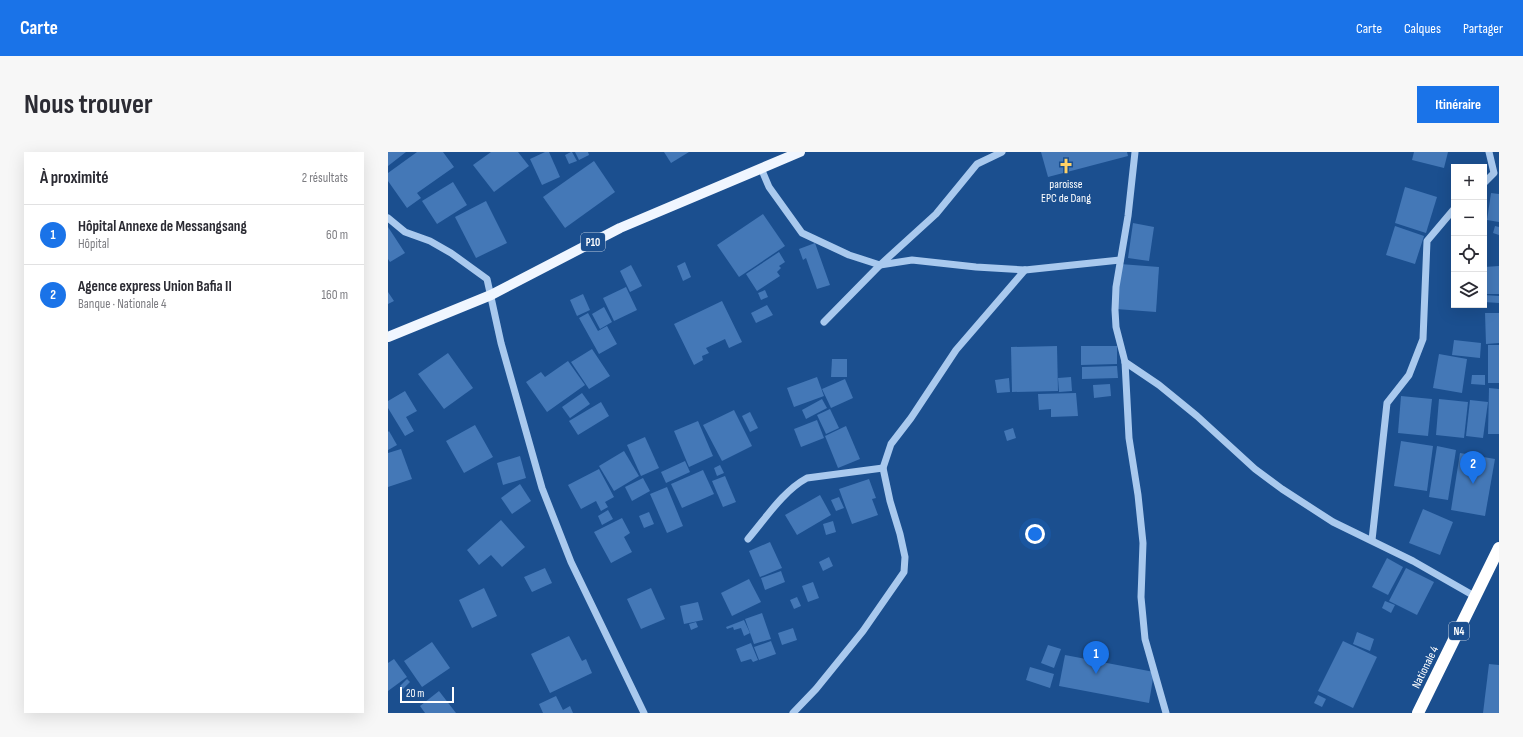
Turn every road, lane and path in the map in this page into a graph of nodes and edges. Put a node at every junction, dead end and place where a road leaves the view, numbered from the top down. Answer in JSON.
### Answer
{"nodes":[{"id":1,"x":800,"y":152,"type":"edge"},
{"id":2,"x":1002,"y":152,"type":"edge"},
{"id":3,"x":1135,"y":152,"type":"edge"},
{"id":4,"x":1489,"y":152,"type":"edge"},
{"id":5,"x":761,"y":168,"type":"junction"},
{"id":6,"x":1487,"y":180,"type":"edge"},
{"id":7,"x":1451,"y":213,"type":"edge"},
{"id":8,"x":388,"y":218,"type":"edge"},
{"id":9,"x":1120,"y":260,"type":"junction"},
{"id":10,"x":880,"y":265,"type":"junction"},
{"id":11,"x":1024,"y":270,"type":"junction"},
{"id":12,"x":491,"y":295,"type":"junction"},
{"id":13,"x":824,"y":322,"type":"dead end"},
{"id":14,"x":388,"y":337,"type":"edge"},
{"id":15,"x":1125,"y":362,"type":"junction"},
{"id":16,"x":883,"y":468,"type":"junction"},
{"id":17,"x":748,"y":539,"type":"dead end"},
{"id":18,"x":1372,"y":540,"type":"junction"},
{"id":19,"x":1499,"y":548,"type":"edge"},
{"id":20,"x":1476,"y":596,"type":"junction"},
{"id":21,"x":644,"y":713,"type":"edge"},
{"id":22,"x":793,"y":713,"type":"edge"},
{"id":23,"x":1166,"y":713,"type":"edge"},
{"id":24,"x":1418,"y":713,"type":"edge"}],
"edges":[{"from":1,"to":5,"type":"main road","number":"P10"},
{"from":2,"to":10,"type":"street"},
{"from":3,"to":9,"type":"street"},
{"from":4,"to":6,"type":"street"},
{"from":5,"to":10,"type":"street"},
{"from":5,"to":12,"type":"main road","number":"P10"},
{"from":7,"to":18,"type":"street"},
{"from":8,"to":12,"type":"street"},
{"from":9,"to":11,"type":"street"},
{"from":9,"to":15,"type":"street"},
{"from":10,"to":11,"type":"street"},
{"from":10,"to":13,"type":"street"},
{"from":11,"to":16,"type":"street"},
{"from":12,"to":14,"type":"main road","number":"P10"},
{"from":12,"to":21,"type":"street"},
{"from":15,"to":18,"type":"street"},
{"from":15,"to":23,"type":"street"},
{"from":16,"to":17,"type":"street"},
{"from":16,"to":22,"type":"street"},
{"from":18,"to":20,"type":"street"},
{"from":19,"to":20,"type":"highway","name":"Nationale 4","number":"N4"},
{"from":20,"to":24,"type":"highway","name":"Nationale 4","number":"N4"}]}
